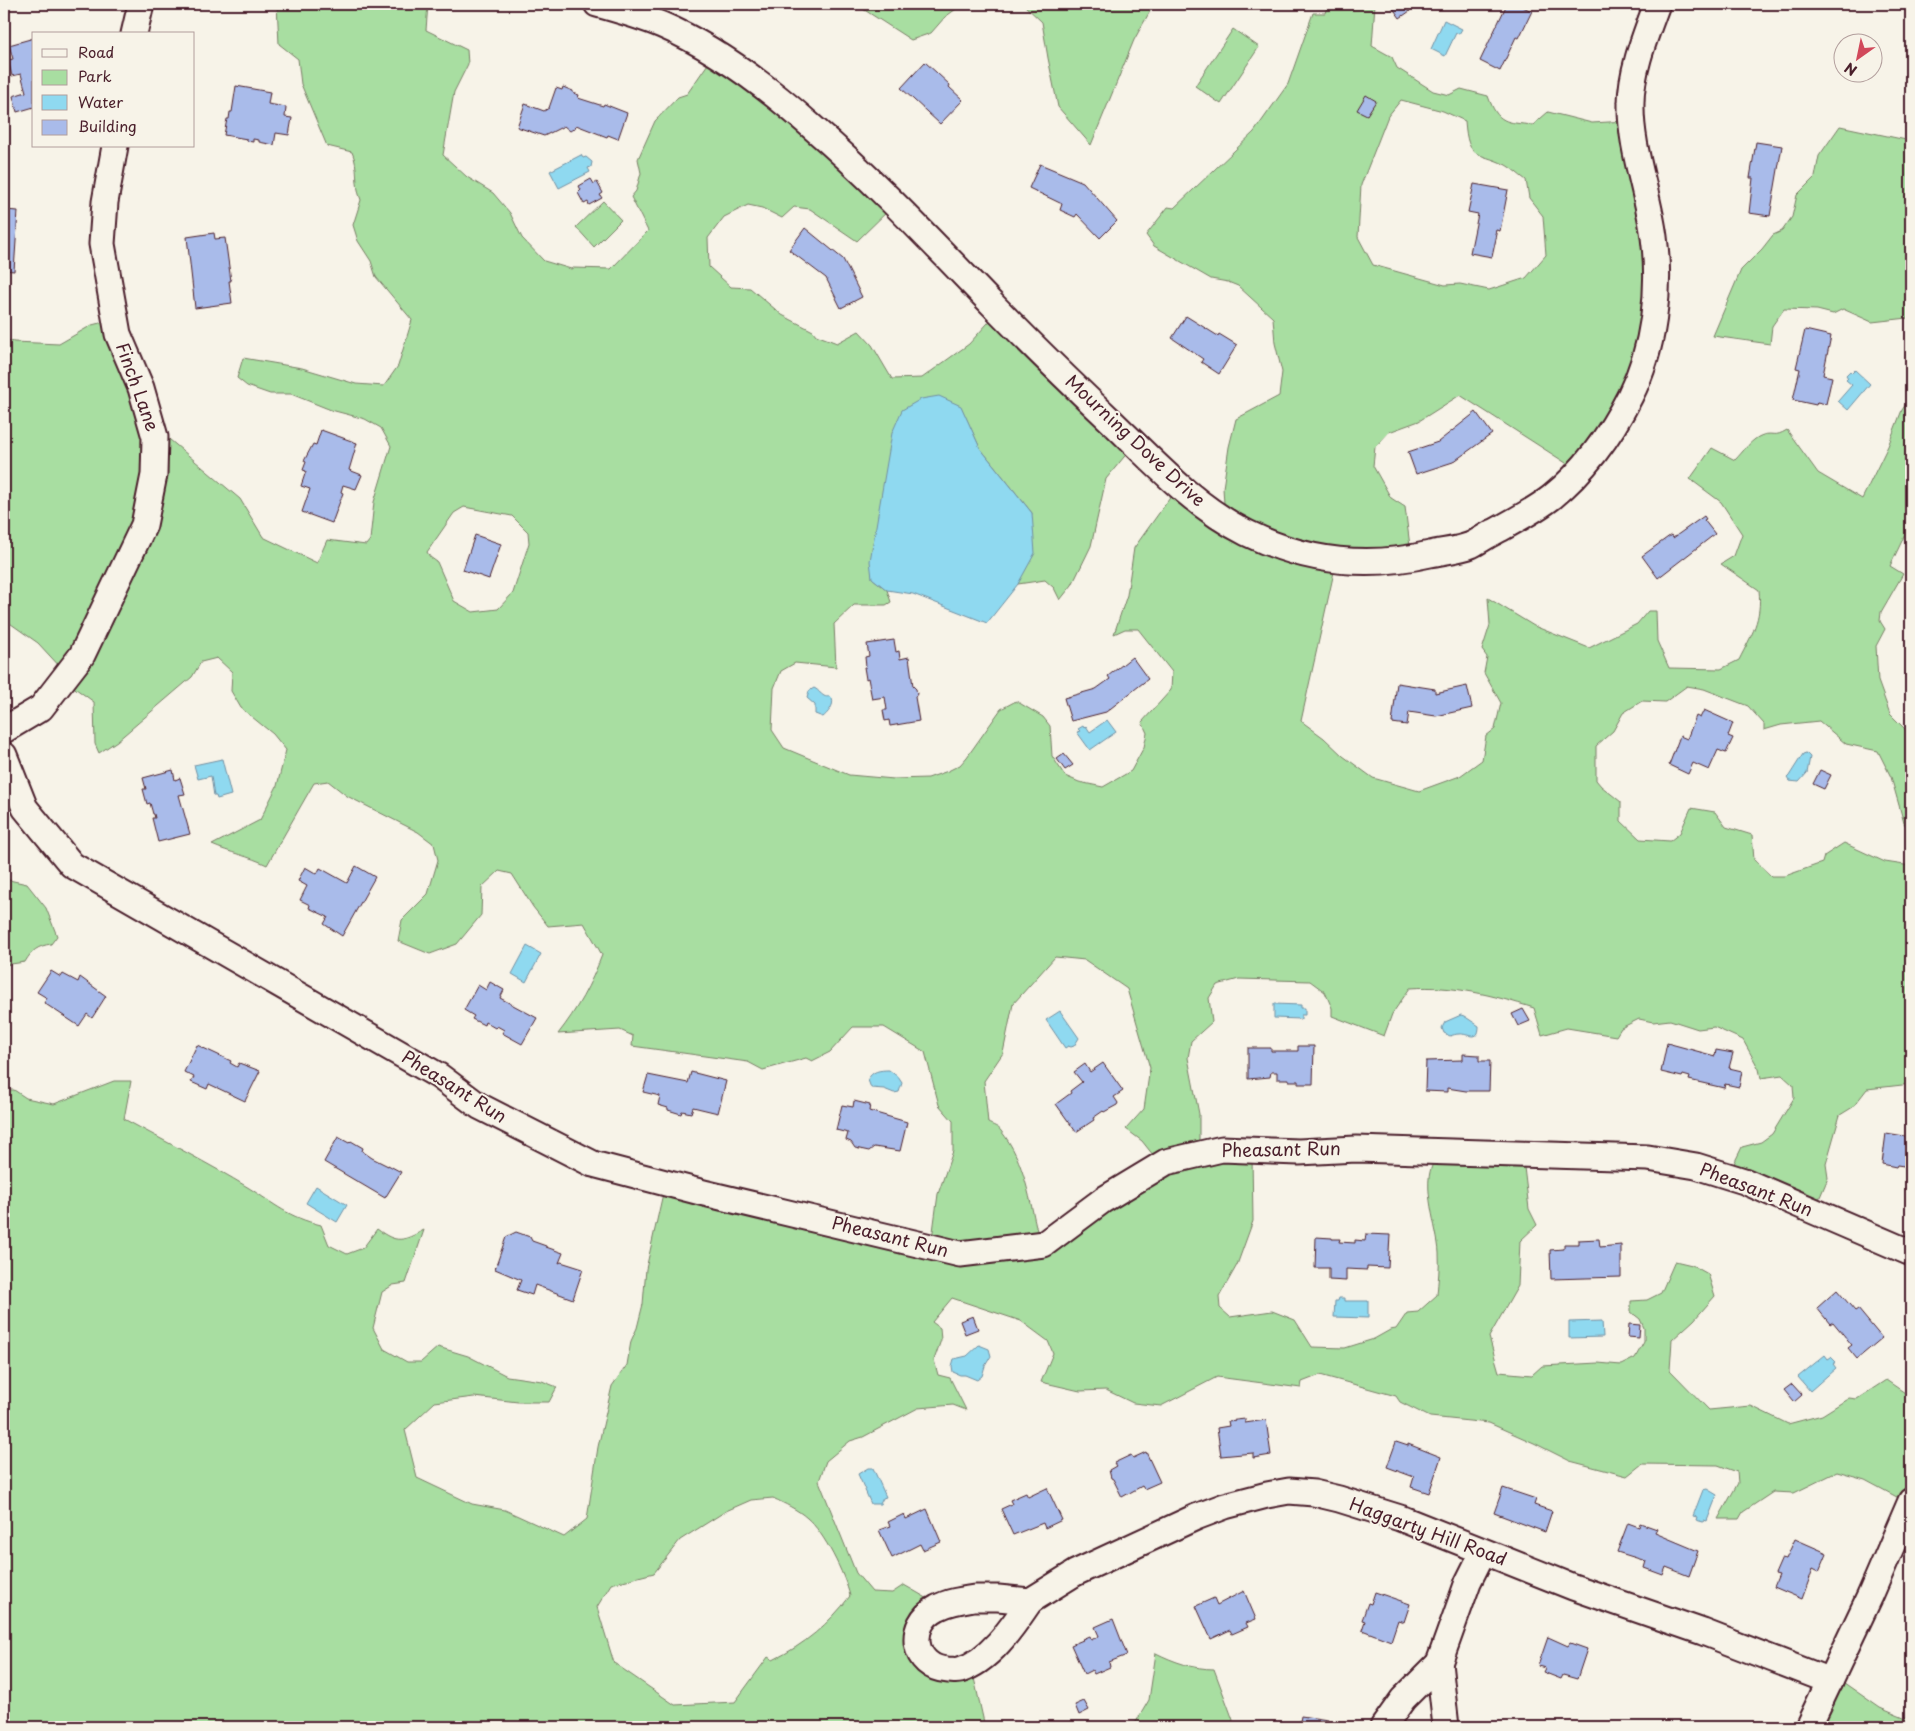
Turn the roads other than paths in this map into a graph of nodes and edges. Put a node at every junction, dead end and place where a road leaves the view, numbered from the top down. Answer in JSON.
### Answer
{"nodes":[{"id":1,"x":141,"y":4,"type":"edge"},
{"id":2,"x":597,"y":4,"type":"edge"},
{"id":3,"x":1657,"y":4,"type":"edge"},
{"id":4,"x":134,"y":32,"type":"edge"},
{"id":5,"x":115,"y":148,"type":"edge"},
{"id":6,"x":4,"y":730,"type":"edge"},
{"id":7,"x":4,"y":755,"type":"edge"},
{"id":8,"x":1911,"y":1253,"type":"edge"},
{"id":9,"x":1911,"y":1501,"type":"edge"},
{"id":10,"x":1483,"y":1552,"type":"junction"},
{"id":11,"x":1030,"y":1601,"type":"dead end"},
{"id":12,"x":1439,"y":1663,"type":"junction"},
{"id":13,"x":1830,"y":1681,"type":"junction"},
{"id":14,"x":1382,"y":1727,"type":"edge"},
{"id":15,"x":1446,"y":1727,"type":"edge"},
{"id":16,"x":1808,"y":1727,"type":"edge"}],
"edges":[{"from":1,"to":4,"type":"street"},
{"from":2,"to":3,"type":"street","name":"Mourning Dove Drive"},
{"from":5,"to":6,"type":"street","name":"Finch Lane"},
{"from":7,"to":8,"type":"street","name":"Pheasant Run"},
{"from":9,"to":13,"type":"street"},
{"from":10,"to":11,"type":"street","name":"Haggarty Hill Road"},
{"from":10,"to":12,"type":"street"},
{"from":10,"to":13,"type":"street","name":"Haggarty Hill Road"},
{"from":12,"to":14,"type":"street"},
{"from":12,"to":15,"type":"street"},
{"from":13,"to":16,"type":"street"}]}
